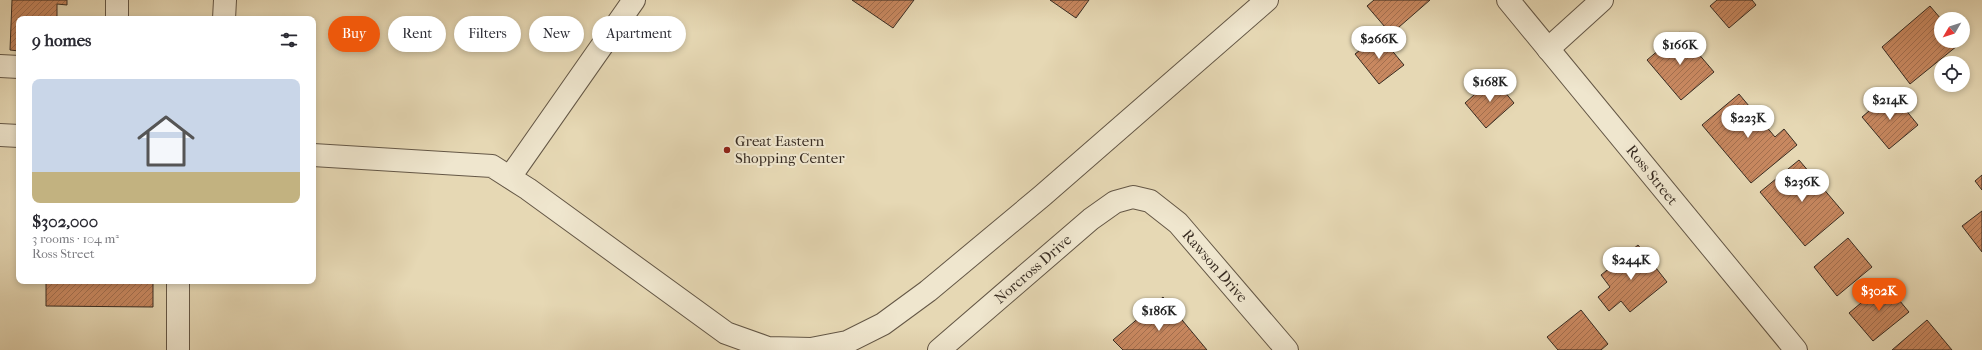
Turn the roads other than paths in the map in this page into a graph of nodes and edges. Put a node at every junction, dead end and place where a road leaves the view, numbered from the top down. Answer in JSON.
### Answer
{"nodes":[{"id":1,"x":117,"y":0,"type":"edge"},
{"id":2,"x":225,"y":0,"type":"edge"},
{"id":3,"x":634,"y":0,"type":"edge"},
{"id":4,"x":1267,"y":0,"type":"edge"},
{"id":5,"x":1508,"y":0,"type":"edge"},
{"id":6,"x":1602,"y":0,"type":"edge"},
{"id":7,"x":117,"y":16,"type":"edge"},
{"id":8,"x":224,"y":16,"type":"edge"},
{"id":9,"x":1548,"y":49,"type":"junction"},
{"id":10,"x":0,"y":66,"type":"edge"},
{"id":11,"x":16,"y":67,"type":"edge"},
{"id":12,"x":0,"y":135,"type":"edge"},
{"id":13,"x":16,"y":136,"type":"edge"},
{"id":14,"x":316,"y":155,"type":"edge"},
{"id":15,"x":510,"y":177,"type":"junction"},
{"id":16,"x":1133,"y":197,"type":"joint"},
{"id":17,"x":178,"y":284,"type":"edge"},
{"id":18,"x":178,"y":350,"type":"edge"},
{"id":19,"x":939,"y":350,"type":"edge"},
{"id":20,"x":1288,"y":350,"type":"edge"},
{"id":21,"x":1796,"y":350,"type":"edge"}],
"edges":[{"from":1,"to":7,"type":"street"},
{"from":2,"to":8,"type":"street"},
{"from":3,"to":15,"type":"street"},
{"from":4,"to":15,"type":"street"},
{"from":5,"to":9,"type":"street","name":"Ross Street"},
{"from":6,"to":9,"type":"street"},
{"from":9,"to":21,"type":"street","name":"Ross Street"},
{"from":10,"to":11,"type":"street"},
{"from":12,"to":13,"type":"street"},
{"from":14,"to":15,"type":"street"},
{"from":16,"to":19,"type":"street","name":"Norcross Drive"},
{"from":16,"to":20,"type":"street","name":"Rawson Drive"},
{"from":17,"to":18,"type":"street"}]}
